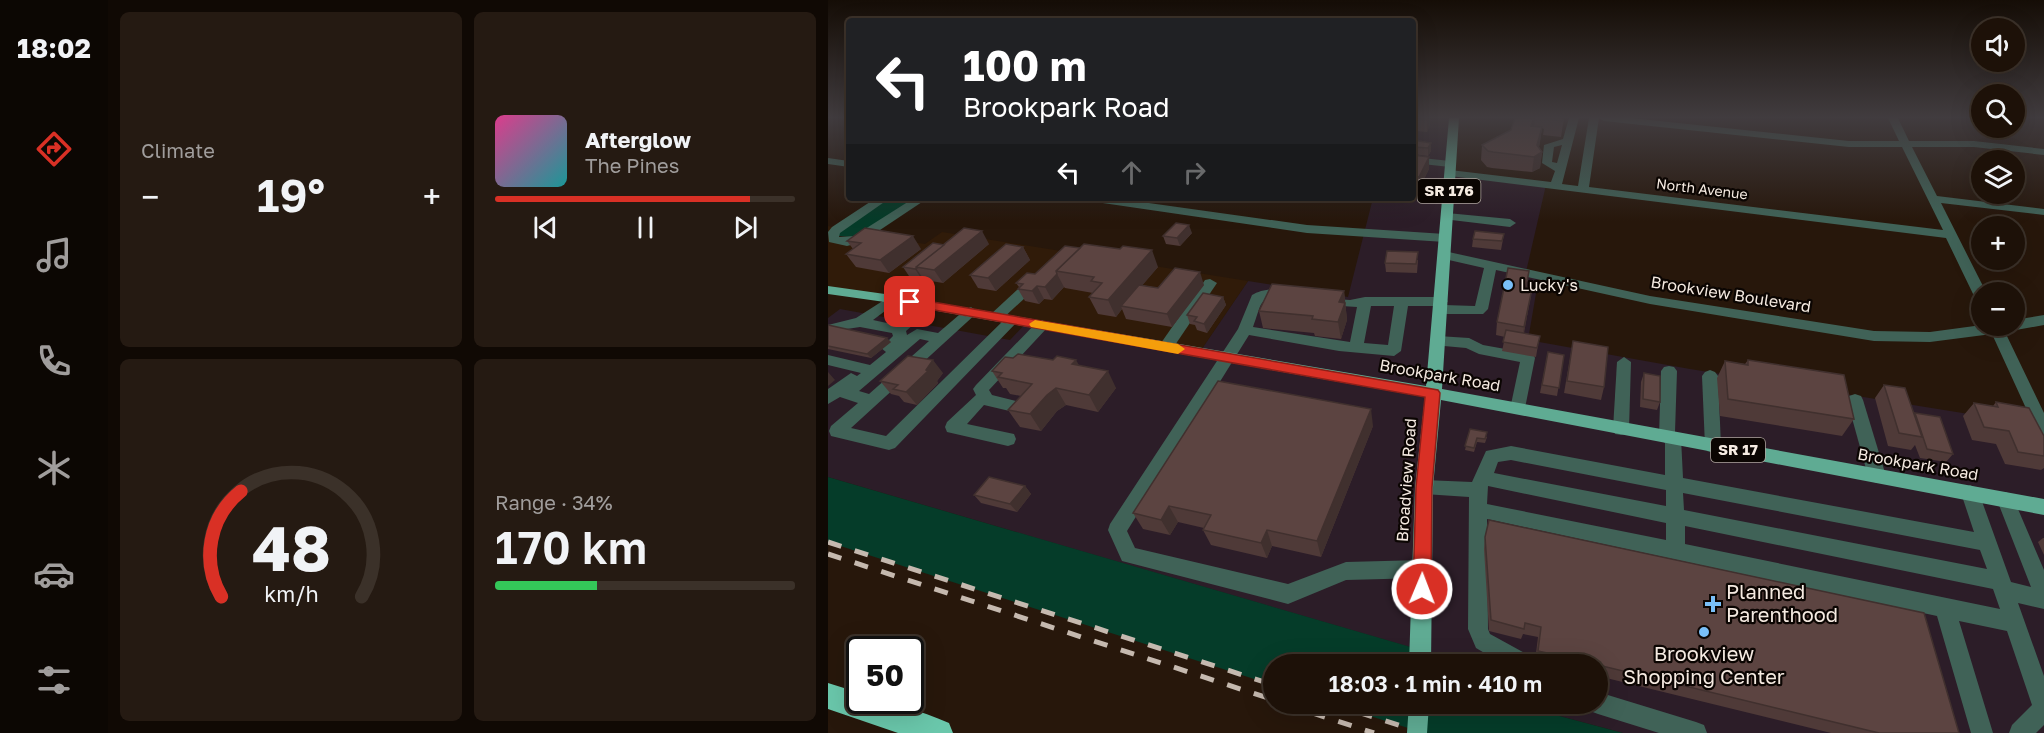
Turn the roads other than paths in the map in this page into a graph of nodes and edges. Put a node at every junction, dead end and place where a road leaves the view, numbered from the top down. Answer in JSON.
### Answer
{"nodes":[{"id":1,"x":1451,"y":152,"type":"edge"},
{"id":2,"x":1548,"y":152,"type":"edge"},
{"id":3,"x":1565,"y":152,"type":"edge"},
{"id":4,"x":1589,"y":152,"type":"edge"},
{"id":5,"x":1910,"y":152,"type":"edge"},
{"id":6,"x":828,"y":161,"type":"edge"},
{"id":7,"x":1416,"y":161,"type":"edge"},
{"id":8,"x":846,"y":164,"type":"edge"},
{"id":9,"x":1450,"y":169,"type":"junction"},
{"id":10,"x":1560,"y":169,"type":"junction"},
{"id":11,"x":1556,"y":186,"type":"junction"},
{"id":12,"x":1416,"y":190,"type":"edge"},
{"id":13,"x":1583,"y":190,"type":"junction"},
{"id":14,"x":1449,"y":192,"type":"junction"},
{"id":15,"x":1932,"y":199,"type":"junction"},
{"id":16,"x":880,"y":201,"type":"edge"},
{"id":17,"x":917,"y":201,"type":"edge"},
{"id":18,"x":1110,"y":201,"type":"edge"},
{"id":19,"x":2044,"y":212,"type":"edge"},
{"id":20,"x":1447,"y":217,"type":"junction"},
{"id":21,"x":1510,"y":223,"type":"dead end"},
{"id":22,"x":1951,"y":235,"type":"junction"},
{"id":23,"x":1445,"y":238,"type":"junction"},
{"id":24,"x":1444,"y":255,"type":"junction"},
{"id":25,"x":1491,"y":265,"type":"junction"},
{"id":26,"x":1043,"y":273,"type":"edge"},
{"id":27,"x":1974,"y":282,"type":"edge"},
{"id":28,"x":1210,"y":283,"type":"dead end"},
{"id":29,"x":828,"y":290,"type":"edge"},
{"id":30,"x":892,"y":299,"type":"junction"},
{"id":31,"x":1365,"y":301,"type":"junction"},
{"id":32,"x":1402,"y":302,"type":"junction"},
{"id":33,"x":929,"y":305,"type":"junction"},
{"id":34,"x":1440,"y":305,"type":"junction"},
{"id":35,"x":971,"y":312,"type":"junction"},
{"id":36,"x":996,"y":317,"type":"junction"},
{"id":37,"x":1012,"y":320,"type":"junction"},
{"id":38,"x":2044,"y":320,"type":"edge"},
{"id":39,"x":860,"y":322,"type":"junction"},
{"id":40,"x":2025,"y":324,"type":"edge"},
{"id":41,"x":1042,"y":325,"type":"junction"},
{"id":42,"x":899,"y":330,"type":"junction"},
{"id":43,"x":1245,"y":330,"type":"junction"},
{"id":44,"x":1971,"y":331,"type":"edge"},
{"id":45,"x":828,"y":332,"type":"edge"},
{"id":46,"x":2000,"y":336,"type":"edge"},
{"id":47,"x":941,"y":339,"type":"junction"},
{"id":48,"x":1438,"y":341,"type":"junction"},
{"id":49,"x":1166,"y":347,"type":"junction"},
{"id":50,"x":1356,"y":347,"type":"junction"},
{"id":51,"x":1228,"y":358,"type":"junction"},
{"id":52,"x":828,"y":360,"type":"edge"},
{"id":53,"x":1624,"y":362,"type":"dead end"},
{"id":54,"x":864,"y":368,"type":"junction"},
{"id":55,"x":960,"y":370,"type":"junction"},
{"id":56,"x":1669,"y":371,"type":"dead end"},
{"id":57,"x":1710,"y":376,"type":"dead end"},
{"id":58,"x":886,"y":388,"type":"junction"},
{"id":59,"x":1433,"y":393,"type":"junction"},
{"id":60,"x":984,"y":396,"type":"junction"},
{"id":61,"x":828,"y":398,"type":"edge"},
{"id":62,"x":1855,"y":399,"type":"dead end"},
{"id":63,"x":871,"y":400,"type":"junction"},
{"id":64,"x":1026,"y":409,"type":"edge"},
{"id":65,"x":1518,"y":410,"type":"junction"},
{"id":66,"x":1621,"y":429,"type":"junction"},
{"id":67,"x":2044,"y":430,"type":"edge"},
{"id":68,"x":1670,"y":438,"type":"junction"},
{"id":69,"x":1008,"y":439,"type":"dead end"},
{"id":70,"x":1713,"y":446,"type":"junction"},
{"id":71,"x":1877,"y":476,"type":"junction"},
{"id":72,"x":1674,"y":484,"type":"junction"},
{"id":73,"x":1424,"y":487,"type":"junction"},
{"id":74,"x":1480,"y":493,"type":"junction"},
{"id":75,"x":1970,"y":493,"type":"junction"},
{"id":76,"x":2006,"y":500,"type":"junction"},
{"id":77,"x":2044,"y":507,"type":"edge"},
{"id":78,"x":1675,"y":517,"type":"junction"},
{"id":79,"x":1987,"y":543,"type":"junction"},
{"id":80,"x":1676,"y":552,"type":"junction"},
{"id":81,"x":1422,"y":569,"type":"junction"},
{"id":82,"x":2001,"y":586,"type":"junction"},
{"id":83,"x":2044,"y":594,"type":"edge"},
{"id":84,"x":2044,"y":599,"type":"edge"},
{"id":85,"x":1945,"y":608,"type":"junction"},
{"id":86,"x":2013,"y":622,"type":"junction"},
{"id":87,"x":1420,"y":654,"type":"edge"},
{"id":88,"x":1505,"y":654,"type":"edge"},
{"id":89,"x":828,"y":696,"type":"edge"},
{"id":90,"x":1608,"y":706,"type":"edge"},
{"id":91,"x":1418,"y":714,"type":"edge"},
{"id":92,"x":939,"y":733,"type":"edge"},
{"id":93,"x":1417,"y":733,"type":"edge"},
{"id":94,"x":1696,"y":733,"type":"edge"},
{"id":95,"x":1982,"y":733,"type":"edge"},
{"id":96,"x":2020,"y":733,"type":"edge"}],
"edges":[{"from":1,"to":9,"type":"main road","name":"Broadview Road","number":"SR 176"},
{"from":2,"to":10,"type":"street"},
{"from":3,"to":10,"type":"street"},
{"from":4,"to":13,"type":"street"},
{"from":5,"to":15,"type":"street"},
{"from":6,"to":8,"type":"street"},
{"from":7,"to":9,"type":"street","name":"North Avenue"},
{"from":9,"to":11,"type":"street","name":"North Avenue"},
{"from":9,"to":14,"type":"main road","name":"Broadview Road","number":"SR 176"},
{"from":10,"to":11,"type":"street"},
{"from":11,"to":13,"type":"street","name":"North Avenue"},
{"from":12,"to":14,"type":"street"},
{"from":13,"to":22,"type":"street","name":"North Avenue"},
{"from":14,"to":20,"type":"main road","name":"Broadview Road","number":"SR 176"},
{"from":15,"to":19,"type":"street"},
{"from":15,"to":22,"type":"street"},
{"from":16,"to":17,"type":"street"},
{"from":18,"to":23,"type":"street"},
{"from":20,"to":21,"type":"street"},
{"from":20,"to":23,"type":"main road","name":"Broadview Road","number":"SR 176"},
{"from":22,"to":27,"type":"street"},
{"from":23,"to":24,"type":"main road","name":"Broadview Road","number":"SR 176"},
{"from":24,"to":25,"type":"street","name":"Brookview Boulevard"},
{"from":24,"to":34,"type":"main road","name":"Broadview Road","number":"SR 176"},
{"from":25,"to":34,"type":"street"},
{"from":25,"to":44,"type":"street","name":"Brookview Boulevard"},
{"from":26,"to":36,"type":"street"},
{"from":28,"to":49,"type":"street"},
{"from":29,"to":30,"type":"main road","name":"Brookpark Road","number":"SR 17"},
{"from":30,"to":33,"type":"main road","name":"Brookpark Road","number":"SR 17"},
{"from":30,"to":39,"type":"street"},
{"from":31,"to":32,"type":"street"},
{"from":31,"to":43,"type":"street"},
{"from":31,"to":50,"type":"street"},
{"from":32,"to":34,"type":"street"},
{"from":32,"to":50,"type":"street"},
{"from":33,"to":35,"type":"main road","name":"Brookpark Road","number":"SR 17"},
{"from":33,"to":42,"type":"street"},
{"from":34,"to":48,"type":"main road","name":"Broadview Road","number":"SR 176"},
{"from":35,"to":36,"type":"main road","name":"Brookpark Road","number":"SR 17"},
{"from":35,"to":47,"type":"street"},
{"from":36,"to":37,"type":"main road","name":"Brookpark Road","number":"SR 17"},
{"from":37,"to":41,"type":"main road","name":"Brookpark Road","number":"SR 17"},
{"from":37,"to":55,"type":"street"},
{"from":38,"to":40,"type":"street","name":"Brookview Boulevard"},
{"from":39,"to":42,"type":"street"},
{"from":39,"to":45,"type":"street"},
{"from":41,"to":49,"type":"main road","name":"Brookpark Road","number":"SR 17"},
{"from":41,"to":60,"type":"street"},
{"from":42,"to":54,"type":"street"},
{"from":43,"to":50,"type":"street"},
{"from":43,"to":51,"type":"street"},
{"from":46,"to":67,"type":"street"},
{"from":47,"to":58,"type":"street"},
{"from":47,"to":63,"type":"street"},
{"from":48,"to":59,"type":"main road","name":"Broadview Road","number":"SR 176"},
{"from":48,"to":65,"type":"street"},
{"from":49,"to":51,"type":"main road","name":"Brookpark Road","number":"SR 17"},
{"from":51,"to":59,"type":"main road","name":"Brookpark Road","number":"SR 17"},
{"from":51,"to":81,"type":"street"},
{"from":52,"to":54,"type":"street"},
{"from":53,"to":66,"type":"street"},
{"from":54,"to":61,"type":"street"},
{"from":55,"to":58,"type":"street"},
{"from":55,"to":63,"type":"street"},
{"from":56,"to":68,"type":"street"},
{"from":57,"to":70,"type":"street"},
{"from":58,"to":63,"type":"street"},
{"from":59,"to":65,"type":"main road","name":"Brookpark Road","number":"SR 17"},
{"from":59,"to":73,"type":"main road","name":"Broadview Road"},
{"from":60,"to":64,"type":"street"},
{"from":60,"to":69,"type":"street"},
{"from":62,"to":71,"type":"street"},
{"from":65,"to":66,"type":"main road","name":"Brookpark Road","number":"SR 17"},
{"from":66,"to":68,"type":"main road","name":"Brookpark Road","number":"SR 17"},
{"from":68,"to":70,"type":"main road","name":"Brookpark Road","number":"SR 17"},
{"from":68,"to":72,"type":"street"},
{"from":70,"to":71,"type":"main road","name":"Brookpark Road","number":"SR 17"},
{"from":71,"to":75,"type":"main road","name":"Brookpark Road","number":"SR 17"},
{"from":72,"to":74,"type":"street"},
{"from":72,"to":78,"type":"street"},
{"from":72,"to":79,"type":"street"},
{"from":73,"to":74,"type":"street"},
{"from":73,"to":81,"type":"main road","name":"Broadview Road"},
{"from":74,"to":78,"type":"street"},
{"from":74,"to":80,"type":"street"},
{"from":74,"to":88,"type":"street"},
{"from":75,"to":76,"type":"main road","name":"Brookpark Road","number":"SR 17"},
{"from":75,"to":79,"type":"street"},
{"from":76,"to":77,"type":"main road","name":"Brookpark Road","number":"SR 17"},
{"from":76,"to":83,"type":"street"},
{"from":78,"to":80,"type":"street"},
{"from":78,"to":82,"type":"street"},
{"from":79,"to":82,"type":"street"},
{"from":80,"to":85,"type":"street"},
{"from":81,"to":87,"type":"main road","name":"Broadview Road"},
{"from":82,"to":84,"type":"street"},
{"from":82,"to":86,"type":"street"},
{"from":85,"to":86,"type":"street"},
{"from":85,"to":95,"type":"street"},
{"from":86,"to":96,"type":"street"},
{"from":89,"to":92,"type":"highway"},
{"from":90,"to":94,"type":"street"},
{"from":91,"to":93,"type":"main road","bridge":true}]}
